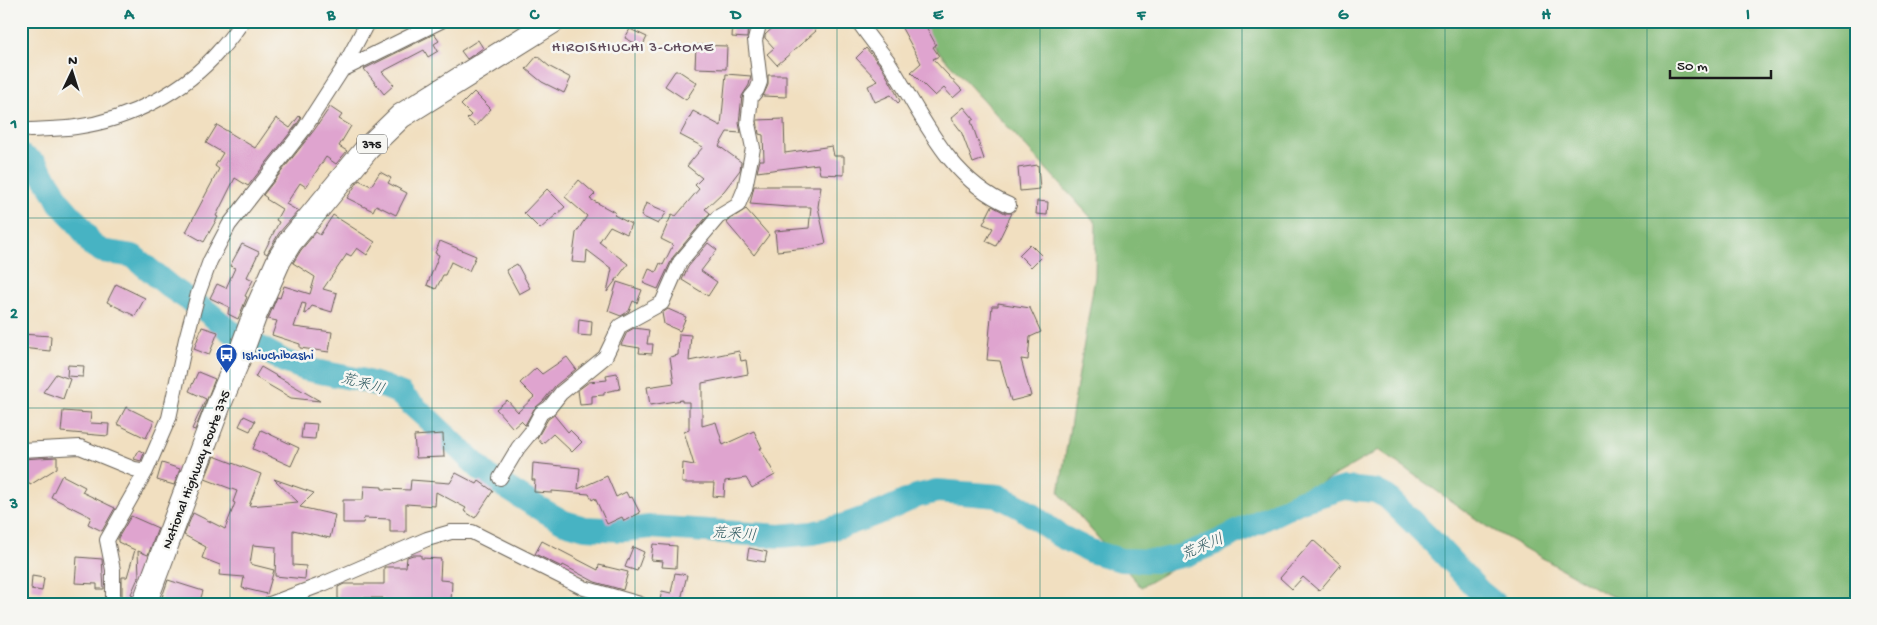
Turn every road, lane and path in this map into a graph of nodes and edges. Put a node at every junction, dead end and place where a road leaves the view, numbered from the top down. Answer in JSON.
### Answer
{"nodes":[{"id":1,"x":244,"y":21,"type":"edge"},
{"id":2,"x":373,"y":21,"type":"edge"},
{"id":3,"x":441,"y":21,"type":"edge"},
{"id":4,"x":553,"y":21,"type":"edge"},
{"id":5,"x":760,"y":21,"type":"edge"},
{"id":6,"x":858,"y":21,"type":"edge"},
{"id":7,"x":342,"y":70,"type":"junction"},
{"id":8,"x":30,"y":130,"type":"dead end"},
{"id":9,"x":1009,"y":205,"type":"dead end"},
{"id":10,"x":21,"y":450,"type":"edge"},
{"id":11,"x":146,"y":471,"type":"junction"},
{"id":12,"x":500,"y":478,"type":"dead end"},
{"id":13,"x":114,"y":604,"type":"edge"},
{"id":14,"x":144,"y":604,"type":"edge"},
{"id":15,"x":270,"y":604,"type":"edge"},
{"id":16,"x":640,"y":604,"type":"edge"}],
"edges":[{"from":1,"to":8,"type":"street"},
{"from":2,"to":7,"type":"street"},
{"from":3,"to":7,"type":"street"},
{"from":4,"to":14,"type":"highway","name":"National Highway Route 375","number":"375"},
{"from":5,"to":12,"type":"street"},
{"from":6,"to":9,"type":"street"},
{"from":7,"to":11,"type":"street"},
{"from":10,"to":11,"type":"street"},
{"from":11,"to":13,"type":"street"},
{"from":15,"to":16,"type":"street"}]}
